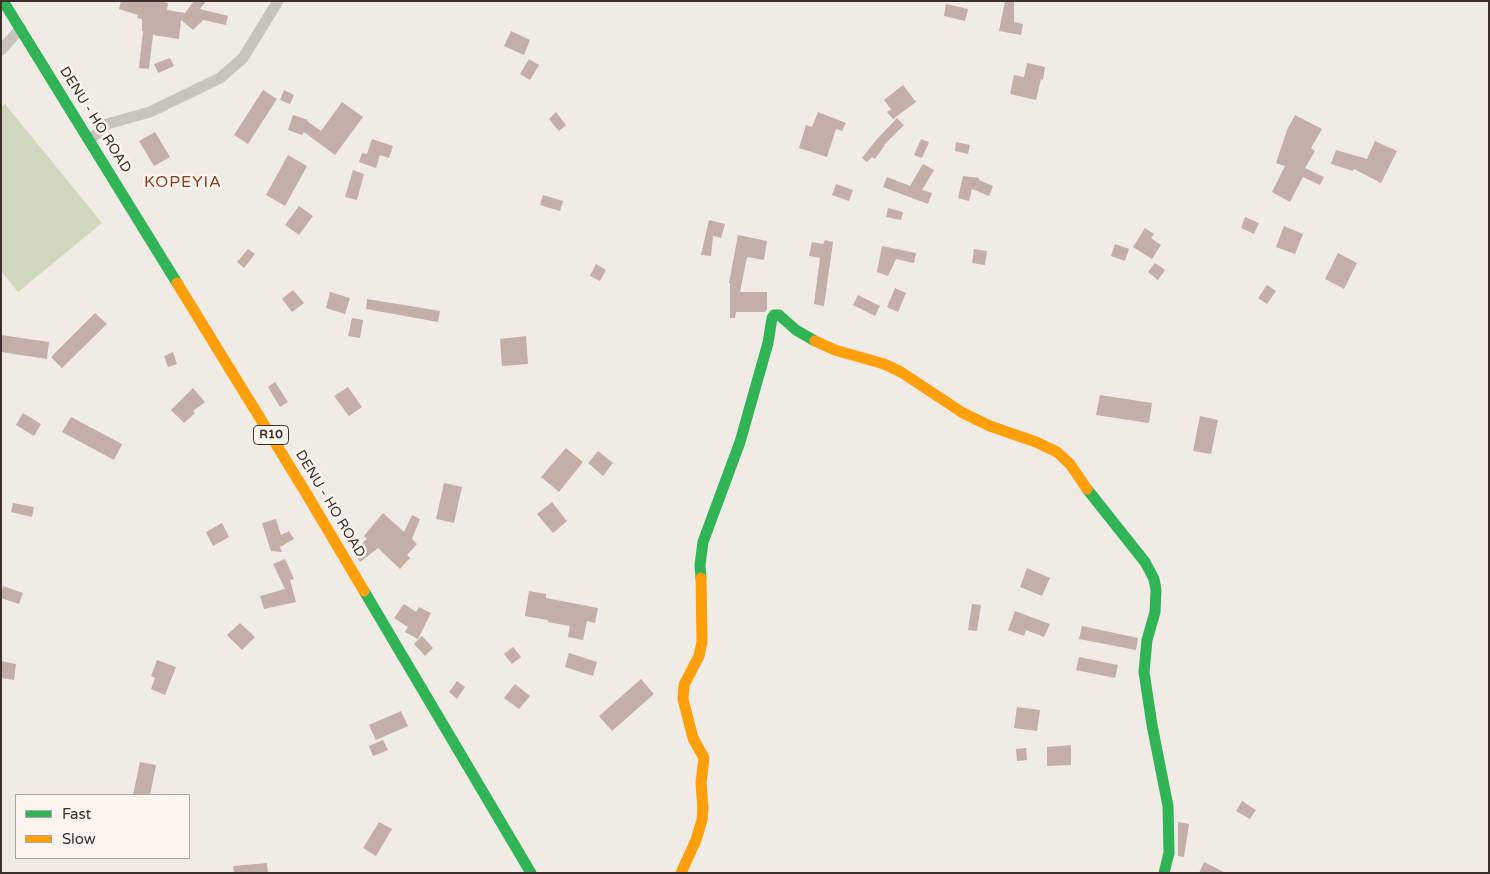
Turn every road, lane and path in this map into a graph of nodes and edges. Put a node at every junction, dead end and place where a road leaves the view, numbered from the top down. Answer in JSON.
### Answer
{"nodes":[{"id":1,"x":4,"y":1,"type":"edge"},
{"id":2,"x":278,"y":1,"type":"edge"},
{"id":3,"x":21,"y":28,"type":"junction"},
{"id":4,"x":1,"y":50,"type":"edge"},
{"id":5,"x":90,"y":140,"type":"junction"},
{"id":6,"x":531,"y":873,"type":"edge"},
{"id":7,"x":681,"y":873,"type":"edge"},
{"id":8,"x":1164,"y":873,"type":"edge"}],
"edges":[{"from":1,"to":3,"type":"street","name":"DENU - HO ROAD","number":"R10"},
{"from":2,"to":5,"type":"street"},
{"from":3,"to":4,"type":"street"},
{"from":3,"to":5,"type":"street","name":"DENU - HO ROAD","number":"R10"},
{"from":5,"to":6,"type":"street","name":"DENU - HO ROAD","number":"R10"},
{"from":7,"to":8,"type":"street"}]}
